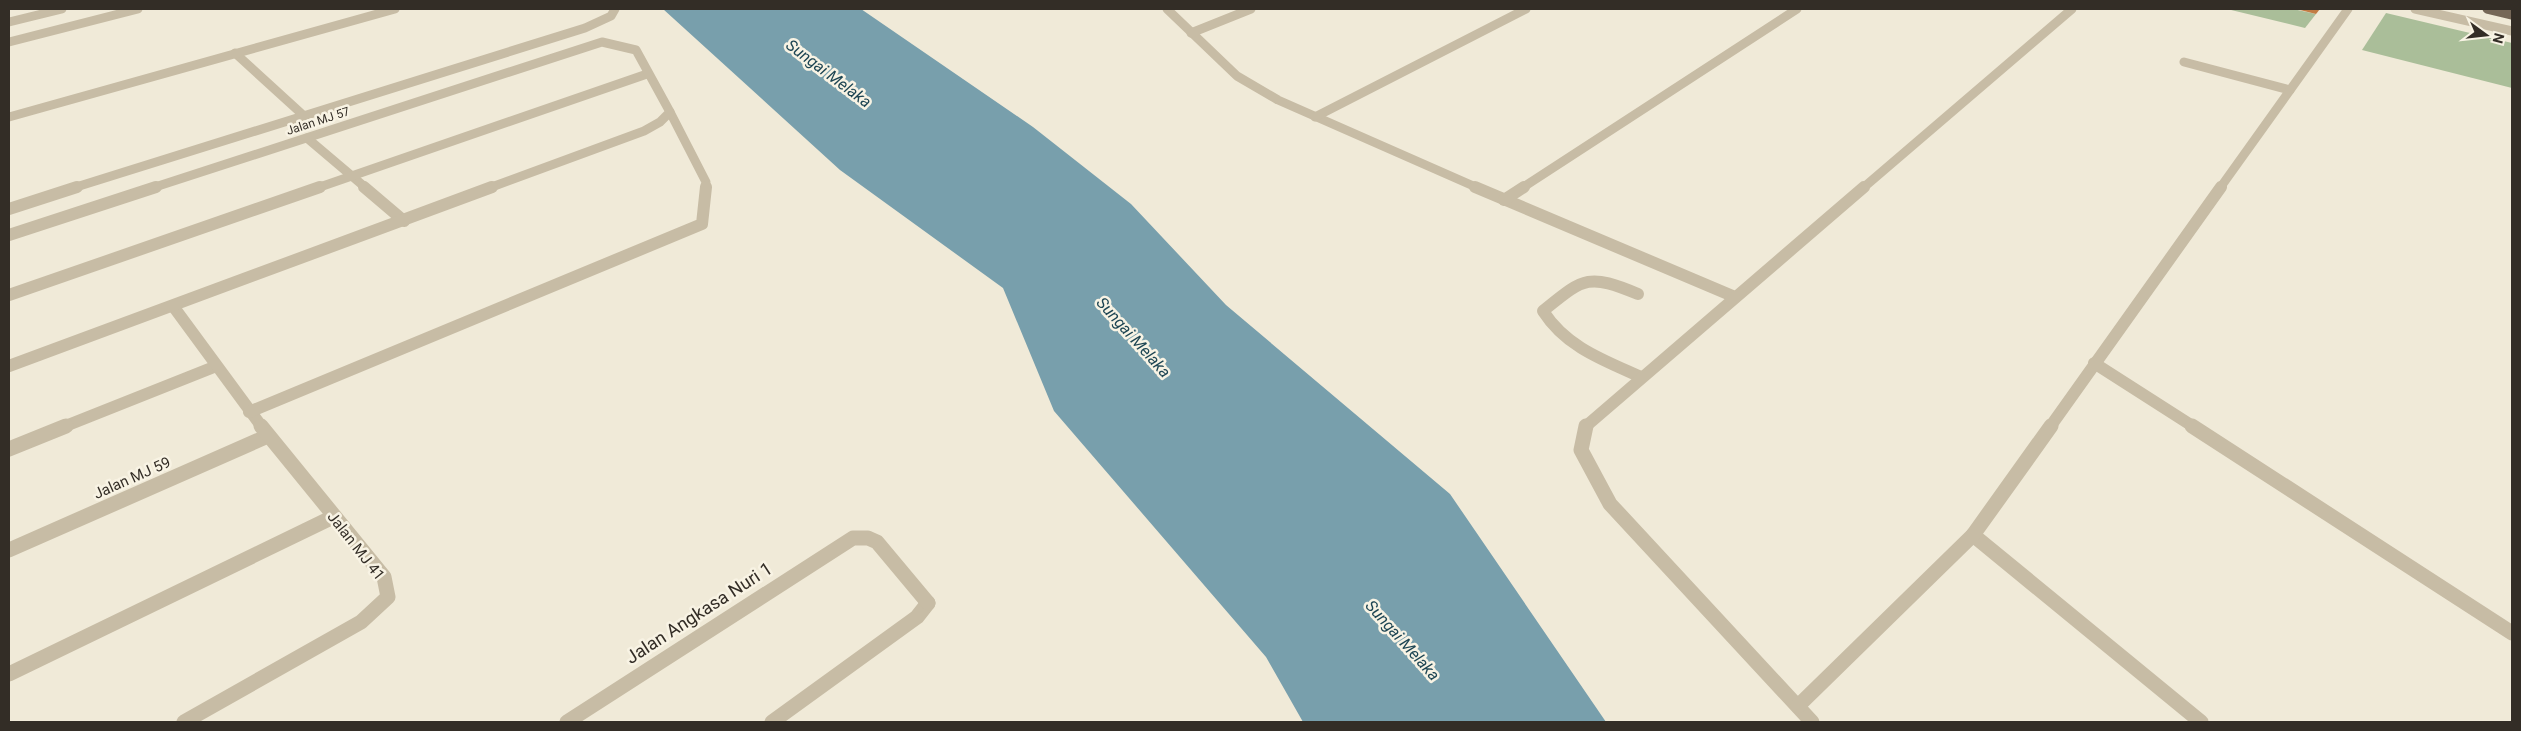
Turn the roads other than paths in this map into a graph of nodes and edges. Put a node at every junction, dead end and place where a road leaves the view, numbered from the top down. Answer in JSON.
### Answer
{"nodes":[{"id":1,"x":62,"y":9,"type":"edge"},
{"id":2,"x":138,"y":9,"type":"edge"},
{"id":3,"x":394,"y":9,"type":"edge"},
{"id":4,"x":615,"y":9,"type":"edge"},
{"id":5,"x":1167,"y":9,"type":"edge"},
{"id":6,"x":1251,"y":9,"type":"edge"},
{"id":7,"x":1526,"y":9,"type":"edge"},
{"id":8,"x":1797,"y":9,"type":"edge"},
{"id":9,"x":2072,"y":9,"type":"edge"},
{"id":10,"x":2348,"y":9,"type":"edge"},
{"id":11,"x":2415,"y":9,"type":"edge"},
{"id":12,"x":2487,"y":9,"type":"edge"},
{"id":13,"x":2512,"y":15,"type":"edge"},
{"id":14,"x":9,"y":22,"type":"edge"},
{"id":15,"x":2512,"y":31,"type":"edge"},
{"id":16,"x":1191,"y":34,"type":"junction"},
{"id":17,"x":9,"y":42,"type":"edge"},
{"id":18,"x":235,"y":53,"type":"junction"},
{"id":19,"x":2184,"y":62,"type":"dead end"},
{"id":20,"x":648,"y":74,"type":"junction"},
{"id":21,"x":2290,"y":90,"type":"junction"},
{"id":22,"x":670,"y":112,"type":"junction"},
{"id":23,"x":303,"y":115,"type":"junction"},
{"id":24,"x":9,"y":117,"type":"edge"},
{"id":25,"x":1315,"y":117,"type":"junction"},
{"id":26,"x":308,"y":138,"type":"junction"},
{"id":27,"x":352,"y":176,"type":"junction"},
{"id":28,"x":1504,"y":200,"type":"junction"},
{"id":29,"x":9,"y":209,"type":"edge"},
{"id":30,"x":404,"y":221,"type":"junction"},
{"id":31,"x":9,"y":235,"type":"edge"},
{"id":32,"x":1638,"y":294,"type":"dead end"},
{"id":33,"x":9,"y":295,"type":"edge"},
{"id":34,"x":1735,"y":297,"type":"junction"},
{"id":35,"x":173,"y":306,"type":"junction"},
{"id":36,"x":2094,"y":363,"type":"junction"},
{"id":37,"x":9,"y":366,"type":"edge"},
{"id":38,"x":214,"y":367,"type":"junction"},
{"id":39,"x":1641,"y":377,"type":"junction"},
{"id":40,"x":249,"y":412,"type":"junction"},
{"id":41,"x":268,"y":436,"type":"junction"},
{"id":42,"x":9,"y":449,"type":"edge"},
{"id":43,"x":333,"y":517,"type":"junction"},
{"id":44,"x":1973,"y":535,"type":"junction"},
{"id":45,"x":9,"y":550,"type":"edge"},
{"id":46,"x":2512,"y":634,"type":"edge"},
{"id":47,"x":9,"y":674,"type":"edge"},
{"id":48,"x":1798,"y":706,"type":"junction"},
{"id":49,"x":184,"y":722,"type":"edge"},
{"id":50,"x":567,"y":722,"type":"edge"},
{"id":51,"x":772,"y":722,"type":"edge"},
{"id":52,"x":1812,"y":722,"type":"edge"},
{"id":53,"x":2201,"y":722,"type":"edge"}],
"edges":[{"from":1,"to":14,"type":"street"},
{"from":2,"to":17,"type":"street"},
{"from":3,"to":18,"type":"street"},
{"from":4,"to":23,"type":"street"},
{"from":5,"to":16,"type":"street"},
{"from":6,"to":16,"type":"street"},
{"from":7,"to":25,"type":"street"},
{"from":8,"to":28,"type":"street"},
{"from":9,"to":34,"type":"street"},
{"from":10,"to":21,"type":"street"},
{"from":11,"to":15,"type":"street"},
{"from":12,"to":13,"type":"main road"},
{"from":16,"to":25,"type":"street"},
{"from":18,"to":23,"type":"street"},
{"from":18,"to":24,"type":"street"},
{"from":19,"to":21,"type":"street"},
{"from":20,"to":22,"type":"street"},
{"from":20,"to":26,"type":"street","name":"Jalan MJ 57"},
{"from":20,"to":27,"type":"street"},
{"from":21,"to":36,"type":"street"},
{"from":22,"to":30,"type":"street"},
{"from":22,"to":40,"type":"street"},
{"from":23,"to":29,"type":"street"},
{"from":25,"to":28,"type":"street"},
{"from":26,"to":27,"type":"street"},
{"from":26,"to":31,"type":"street","name":"Jalan MJ 57"},
{"from":27,"to":30,"type":"street"},
{"from":27,"to":33,"type":"street"},
{"from":28,"to":34,"type":"street"},
{"from":30,"to":35,"type":"street"},
{"from":32,"to":39,"type":"street"},
{"from":34,"to":39,"type":"street"},
{"from":35,"to":37,"type":"street"},
{"from":35,"to":38,"type":"street","name":"Jalan MJ 41"},
{"from":36,"to":44,"type":"street"},
{"from":36,"to":46,"type":"street"},
{"from":38,"to":40,"type":"street","name":"Jalan MJ 41"},
{"from":38,"to":42,"type":"street"},
{"from":39,"to":48,"type":"street"},
{"from":40,"to":41,"type":"street","name":"Jalan MJ 41"},
{"from":41,"to":43,"type":"street","name":"Jalan MJ 41"},
{"from":41,"to":45,"type":"street","name":"Jalan MJ 59"},
{"from":43,"to":47,"type":"street"},
{"from":43,"to":49,"type":"street","name":"Jalan MJ 41"},
{"from":44,"to":48,"type":"street"},
{"from":44,"to":53,"type":"street"},
{"from":48,"to":52,"type":"street"},
{"from":50,"to":51,"type":"street","name":"Jalan Angkasa Nuri 1"}]}
